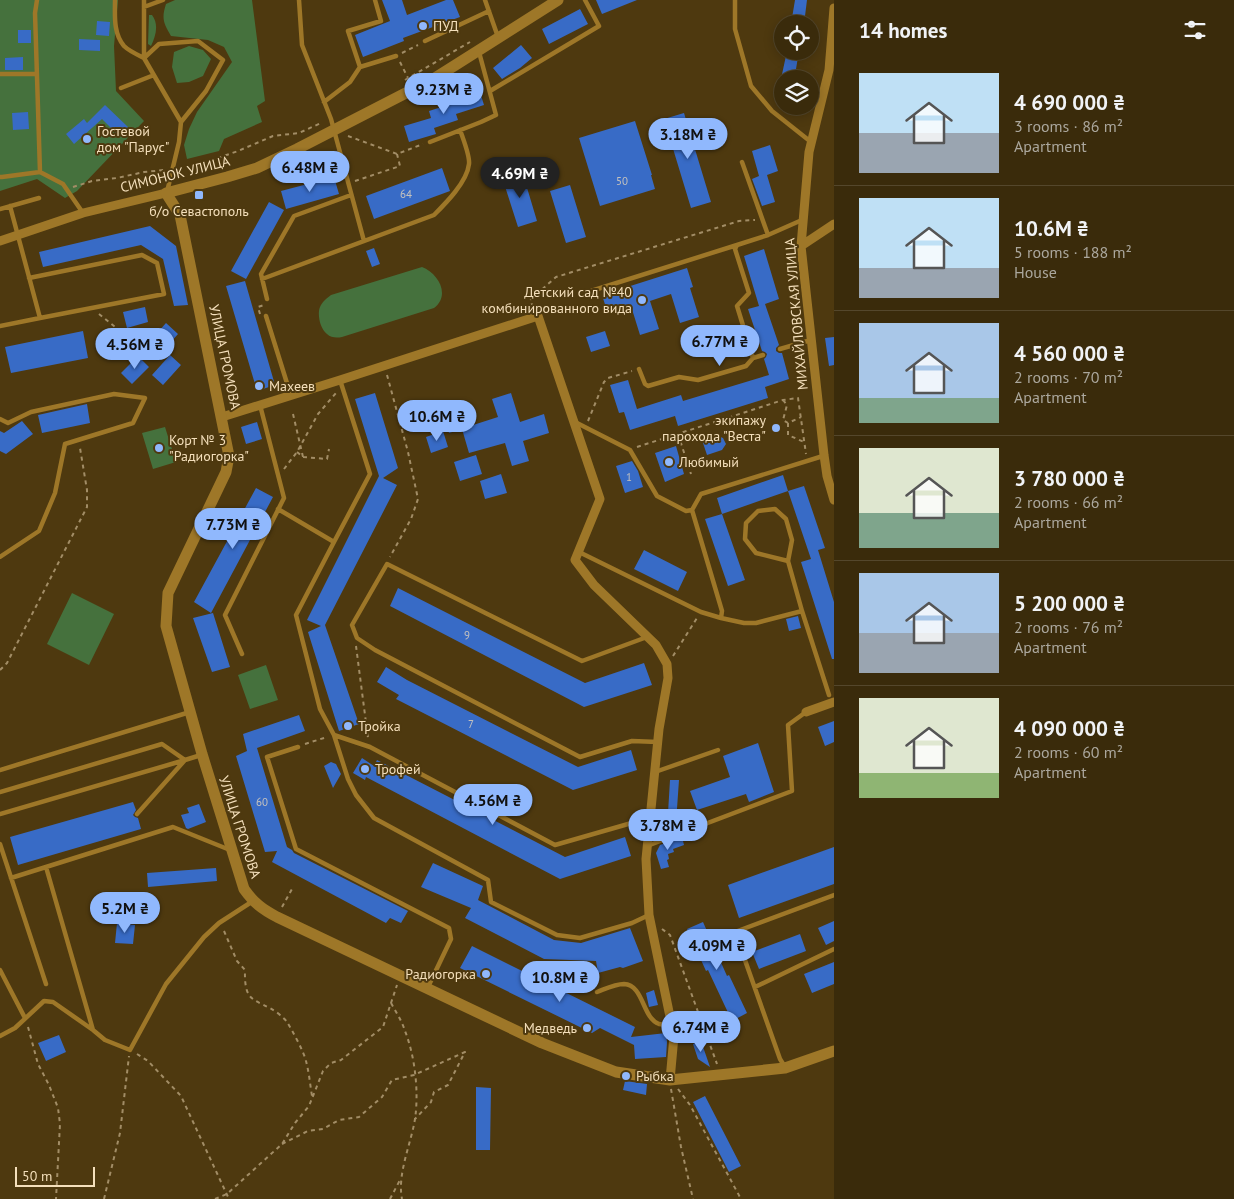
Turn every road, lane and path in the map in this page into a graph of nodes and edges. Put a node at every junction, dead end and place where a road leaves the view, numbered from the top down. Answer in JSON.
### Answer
{"nodes":[{"id":1,"x":37,"y":0,"type":"edge"},
{"id":2,"x":115,"y":0,"type":"edge"},
{"id":3,"x":144,"y":0,"type":"edge"},
{"id":4,"x":163,"y":0,"type":"edge"},
{"id":5,"x":299,"y":0,"type":"edge"},
{"id":6,"x":375,"y":0,"type":"edge"},
{"id":7,"x":486,"y":0,"type":"edge"},
{"id":8,"x":558,"y":0,"type":"edge"},
{"id":9,"x":586,"y":0,"type":"edge"},
{"id":10,"x":735,"y":0,"type":"edge"},
{"id":11,"x":144,"y":7,"type":"junction"},
{"id":12,"x":834,"y":8,"type":"edge"},
{"id":13,"x":489,"y":11,"type":"junction"},
{"id":14,"x":499,"y":38,"type":"junction"},
{"id":15,"x":425,"y":41,"type":"joint"},
{"id":16,"x":472,"y":41,"type":"dead end"},
{"id":17,"x":479,"y":51,"type":"junction"},
{"id":18,"x":396,"y":56,"type":"junction"},
{"id":19,"x":144,"y":58,"type":"junction"},
{"id":20,"x":360,"y":67,"type":"junction"},
{"id":21,"x":832,"y":68,"type":"edge"},
{"id":22,"x":0,"y":74,"type":"edge"},
{"id":23,"x":37,"y":74,"type":"junction"},
{"id":24,"x":154,"y":75,"type":"junction"},
{"id":25,"x":408,"y":78,"type":"junction"},
{"id":26,"x":401,"y":83,"type":"dead end"},
{"id":27,"x":121,"y":88,"type":"dead end"},
{"id":28,"x":490,"y":91,"type":"junction"},
{"id":29,"x":324,"y":102,"type":"junction"},
{"id":30,"x":331,"y":119,"type":"junction"},
{"id":31,"x":181,"y":122,"type":"junction"},
{"id":32,"x":460,"y":130,"type":"junction"},
{"id":33,"x":334,"y":131,"type":"junction"},
{"id":34,"x":347,"y":136,"type":"dead end"},
{"id":35,"x":430,"y":142,"type":"joint"},
{"id":36,"x":812,"y":143,"type":"junction"},
{"id":37,"x":397,"y":154,"type":"junction"},
{"id":38,"x":742,"y":162,"type":"dead end"},
{"id":39,"x":172,"y":169,"type":"junction"},
{"id":40,"x":40,"y":172,"type":"junction"},
{"id":41,"x":0,"y":177,"type":"edge"},
{"id":42,"x":348,"y":183,"type":"junction"},
{"id":43,"x":66,"y":189,"type":"junction"},
{"id":44,"x":166,"y":193,"type":"junction"},
{"id":45,"x":351,"y":195,"type":"junction"},
{"id":46,"x":39,"y":198,"type":"dead end"},
{"id":47,"x":10,"y":206,"type":"junction"},
{"id":48,"x":0,"y":209,"type":"edge"},
{"id":49,"x":83,"y":213,"type":"junction"},
{"id":50,"x":762,"y":220,"type":"junction"},
{"id":51,"x":804,"y":220,"type":"junction"},
{"id":52,"x":834,"y":224,"type":"edge"},
{"id":53,"x":18,"y":235,"type":"junction"},
{"id":54,"x":768,"y":235,"type":"junction"},
{"id":55,"x":0,"y":241,"type":"edge"},
{"id":56,"x":364,"y":241,"type":"junction"},
{"id":57,"x":737,"y":245,"type":"junction"},
{"id":58,"x":801,"y":246,"type":"junction"},
{"id":59,"x":29,"y":278,"type":"junction"},
{"id":60,"x":262,"y":279,"type":"junction"},
{"id":61,"x":591,"y":291,"type":"dead end"},
{"id":62,"x":267,"y":300,"type":"dead end"},
{"id":63,"x":530,"y":300,"type":"dead end"},
{"id":64,"x":258,"y":307,"type":"dead end"},
{"id":65,"x":91,"y":308,"type":"junction"},
{"id":66,"x":260,"y":314,"type":"dead end"},
{"id":67,"x":266,"y":316,"type":"dead end"},
{"id":68,"x":40,"y":318,"type":"junction"},
{"id":69,"x":0,"y":326,"type":"edge"},
{"id":70,"x":811,"y":340,"type":"junction"},
{"id":71,"x":780,"y":349,"type":"dead end"},
{"id":72,"x":763,"y":355,"type":"dead end"},
{"id":73,"x":151,"y":356,"type":"dead end"},
{"id":74,"x":753,"y":358,"type":"junction"},
{"id":75,"x":384,"y":366,"type":"junction"},
{"id":76,"x":639,"y":368,"type":"joint"},
{"id":77,"x":341,"y":383,"type":"junction"},
{"id":78,"x":291,"y":396,"type":"junction"},
{"id":79,"x":784,"y":400,"type":"junction"},
{"id":80,"x":260,"y":405,"type":"junction"},
{"id":81,"x":293,"y":414,"type":"dead end"},
{"id":82,"x":801,"y":416,"type":"junction"},
{"id":83,"x":222,"y":417,"type":"junction"},
{"id":84,"x":0,"y":419,"type":"edge"},
{"id":85,"x":574,"y":421,"type":"junction"},
{"id":86,"x":788,"y":423,"type":"junction"},
{"id":87,"x":586,"y":427,"type":"junction"},
{"id":88,"x":678,"y":434,"type":"junction"},
{"id":89,"x":78,"y":440,"type":"junction"},
{"id":90,"x":804,"y":442,"type":"junction"},
{"id":91,"x":300,"y":445,"type":"junction"},
{"id":92,"x":329,"y":449,"type":"dead end"},
{"id":93,"x":630,"y":450,"type":"junction"},
{"id":94,"x":296,"y":452,"type":"junction"},
{"id":95,"x":824,"y":455,"type":"junction"},
{"id":96,"x":303,"y":457,"type":"junction"},
{"id":97,"x":807,"y":461,"type":"junction"},
{"id":98,"x":284,"y":469,"type":"dead end"},
{"id":99,"x":691,"y":474,"type":"dead end"},
{"id":100,"x":834,"y":500,"type":"edge"},
{"id":101,"x":278,"y":508,"type":"junction"},
{"id":102,"x":692,"y":510,"type":"junction"},
{"id":103,"x":334,"y":542,"type":"junction"},
{"id":104,"x":579,"y":552,"type":"junction"},
{"id":105,"x":0,"y":556,"type":"edge"},
{"id":106,"x":788,"y":561,"type":"junction"},
{"id":107,"x":387,"y":564,"type":"junction"},
{"id":108,"x":802,"y":611,"type":"junction"},
{"id":109,"x":701,"y":612,"type":"junction"},
{"id":110,"x":721,"y":618,"type":"junction"},
{"id":111,"x":648,"y":636,"type":"junction"},
{"id":112,"x":357,"y":638,"type":"junction"},
{"id":113,"x":242,"y":654,"type":"dead end"},
{"id":114,"x":667,"y":664,"type":"junction"},
{"id":115,"x":0,"y":670,"type":"edge"},
{"id":116,"x":832,"y":698,"type":"edge"},
{"id":117,"x":191,"y":712,"type":"junction"},
{"id":118,"x":806,"y":712,"type":"joint"},
{"id":119,"x":334,"y":735,"type":"junction"},
{"id":120,"x":310,"y":742,"type":"dead end"},
{"id":121,"x":658,"y":742,"type":"junction"},
{"id":122,"x":298,"y":747,"type":"dead end"},
{"id":123,"x":370,"y":747,"type":"junction"},
{"id":124,"x":718,"y":750,"type":"dead end"},
{"id":125,"x":202,"y":754,"type":"junction"},
{"id":126,"x":185,"y":760,"type":"junction"},
{"id":127,"x":0,"y":770,"type":"edge"},
{"id":128,"x":655,"y":772,"type":"junction"},
{"id":129,"x":0,"y":792,"type":"edge"},
{"id":130,"x":0,"y":814,"type":"edge"},
{"id":131,"x":137,"y":814,"type":"dead end"},
{"id":132,"x":650,"y":818,"type":"junction"},
{"id":133,"x":0,"y":844,"type":"edge"},
{"id":134,"x":647,"y":846,"type":"junction"},
{"id":135,"x":231,"y":851,"type":"junction"},
{"id":136,"x":46,"y":867,"type":"junction"},
{"id":137,"x":11,"y":878,"type":"junction"},
{"id":138,"x":292,"y":890,"type":"dead end"},
{"id":139,"x":834,"y":895,"type":"edge"},
{"id":140,"x":253,"y":901,"type":"junction"},
{"id":141,"x":281,"y":910,"type":"dead end"},
{"id":142,"x":650,"y":918,"type":"junction"},
{"id":143,"x":224,"y":931,"type":"dead end"},
{"id":144,"x":834,"y":948,"type":"edge"},
{"id":145,"x":0,"y":970,"type":"edge"},
{"id":146,"x":46,"y":984,"type":"dead end"},
{"id":147,"x":755,"y":987,"type":"junction"},
{"id":148,"x":396,"y":989,"type":"dead end"},
{"id":149,"x":428,"y":989,"type":"junction"},
{"id":150,"x":596,"y":992,"type":"dead end"},
{"id":151,"x":391,"y":1003,"type":"junction"},
{"id":152,"x":26,"y":1018,"type":"junction"},
{"id":153,"x":672,"y":1024,"type":"junction"},
{"id":154,"x":93,"y":1030,"type":"junction"},
{"id":155,"x":0,"y":1036,"type":"edge"},
{"id":156,"x":130,"y":1050,"type":"junction"},
{"id":157,"x":834,"y":1051,"type":"edge"},
{"id":158,"x":718,"y":1066,"type":"dead end"},
{"id":159,"x":786,"y":1068,"type":"junction"},
{"id":160,"x":414,"y":1075,"type":"junction"},
{"id":161,"x":670,"y":1080,"type":"junction"},
{"id":162,"x":312,"y":1098,"type":"junction"},
{"id":163,"x":415,"y":1119,"type":"junction"},
{"id":164,"x":282,"y":1144,"type":"junction"},
{"id":165,"x":402,"y":1178,"type":"junction"},
{"id":166,"x":227,"y":1194,"type":"junction"},
{"id":167,"x":56,"y":1199,"type":"edge"},
{"id":168,"x":104,"y":1199,"type":"edge"},
{"id":169,"x":215,"y":1199,"type":"edge"},
{"id":170,"x":229,"y":1199,"type":"edge"},
{"id":171,"x":390,"y":1199,"type":"edge"},
{"id":172,"x":402,"y":1199,"type":"edge"},
{"id":173,"x":693,"y":1199,"type":"edge"},
{"id":174,"x":741,"y":1199,"type":"edge"}],
"edges":[{"from":1,"to":23,"type":"lane"},
{"from":2,"to":19,"type":"lane"},
{"from":3,"to":11,"type":"lane"},
{"from":4,"to":11,"type":"lane"},
{"from":5,"to":29,"type":"lane"},
{"from":6,"to":20,"type":"lane"},
{"from":7,"to":13,"type":"lane"},
{"from":8,"to":14,"type":"street","name":"СИМОНОК УЛИЦА"},
{"from":9,"to":28,"type":"lane"},
{"from":10,"to":36,"type":"lane"},
{"from":11,"to":19,"type":"lane"},
{"from":12,"to":21,"type":"street","name":"МИХАЙЛОВСКАЯ УЛИЦА"},
{"from":13,"to":14,"type":"lane"},
{"from":13,"to":15,"type":"lane"},
{"from":14,"to":17,"type":"street","name":"СИМОНОК УЛИЦА"},
{"from":15,"to":18,"type":"path"},
{"from":16,"to":25,"type":"path"},
{"from":17,"to":28,"type":"lane"},
{"from":17,"to":33,"type":"street","name":"СИМОНОК УЛИЦА"},
{"from":18,"to":20,"type":"lane"},
{"from":18,"to":25,"type":"path"},
{"from":19,"to":24,"type":"lane"},
{"from":19,"to":31,"type":"lane"},
{"from":20,"to":29,"type":"lane"},
{"from":21,"to":36,"type":"street","name":"МИХАЙЛОВСКАЯ УЛИЦА"},
{"from":22,"to":23,"type":"lane"},
{"from":23,"to":40,"type":"lane"},
{"from":24,"to":27,"type":"lane"},
{"from":24,"to":31,"type":"lane"},
{"from":25,"to":26,"type":"path"},
{"from":28,"to":32,"type":"lane"},
{"from":29,"to":30,"type":"lane"},
{"from":30,"to":33,"type":"lane"},
{"from":30,"to":39,"type":"path"},
{"from":31,"to":39,"type":"lane"},
{"from":32,"to":35,"type":"lane"},
{"from":32,"to":56,"type":"lane"},
{"from":33,"to":42,"type":"lane"},
{"from":33,"to":44,"type":"street","name":"СИМОНОК УЛИЦА"},
{"from":34,"to":37,"type":"path"},
{"from":35,"to":37,"type":"path"},
{"from":36,"to":51,"type":"street","name":"МИХАЙЛОВСКАЯ УЛИЦА"},
{"from":37,"to":42,"type":"path"},
{"from":38,"to":50,"type":"lane"},
{"from":39,"to":43,"type":"path"},
{"from":39,"to":44,"type":"lane"},
{"from":40,"to":41,"type":"lane"},
{"from":40,"to":43,"type":"lane"},
{"from":42,"to":45,"type":"lane"},
{"from":43,"to":49,"type":"lane"},
{"from":44,"to":49,"type":"street","name":"СИМОНОК УЛИЦА"},
{"from":44,"to":83,"type":"street","name":"УЛИЦА ГРОМОВА"},
{"from":45,"to":56,"type":"lane"},
{"from":45,"to":60,"type":"lane"},
{"from":46,"to":47,"type":"lane"},
{"from":47,"to":48,"type":"lane"},
{"from":47,"to":53,"type":"lane"},
{"from":49,"to":53,"type":"street","name":"СИМОНОК УЛИЦА"},
{"from":50,"to":54,"type":"lane"},
{"from":50,"to":63,"type":"path"},
{"from":51,"to":54,"type":"lane"},
{"from":51,"to":58,"type":"street","name":"МИХАЙЛОВСКАЯ УЛИЦА"},
{"from":52,"to":58,"type":"street"},
{"from":53,"to":55,"type":"street","name":"СИМОНОК УЛИЦА"},
{"from":53,"to":59,"type":"lane"},
{"from":54,"to":57,"type":"lane"},
{"from":56,"to":60,"type":"lane"},
{"from":57,"to":61,"type":"lane"},
{"from":57,"to":74,"type":"lane"},
{"from":58,"to":70,"type":"street","name":"МИХАЙЛОВСКАЯ УЛИЦА"},
{"from":59,"to":65,"type":"lane"},
{"from":59,"to":68,"type":"lane"},
{"from":60,"to":62,"type":"lane"},
{"from":64,"to":66,"type":"path"},
{"from":65,"to":68,"type":"lane"},
{"from":65,"to":73,"type":"path"},
{"from":67,"to":78,"type":"lane"},
{"from":68,"to":69,"type":"lane"},
{"from":70,"to":71,"type":"lane"},
{"from":70,"to":95,"type":"street","name":"МИХАЙЛОВСКАЯ УЛИЦА"},
{"from":72,"to":74,"type":"lane"},
{"from":74,"to":76,"type":"lane"},
{"from":75,"to":77,"type":"street"},
{"from":75,"to":85,"type":"street"},
{"from":75,"to":107,"type":"path"},
{"from":76,"to":87,"type":"path"},
{"from":77,"to":78,"type":"street"},
{"from":77,"to":91,"type":"path"},
{"from":77,"to":103,"type":"lane"},
{"from":78,"to":80,"type":"street"},
{"from":79,"to":82,"type":"path"},
{"from":79,"to":86,"type":"path"},
{"from":79,"to":88,"type":"path"},
{"from":80,"to":83,"type":"street"},
{"from":80,"to":101,"type":"lane"},
{"from":81,"to":91,"type":"path"},
{"from":82,"to":86,"type":"path"},
{"from":82,"to":90,"type":"path"},
{"from":83,"to":117,"type":"street","name":"УЛИЦА ГРОМОВА"},
{"from":84,"to":89,"type":"lane"},
{"from":85,"to":87,"type":"lane"},
{"from":85,"to":104,"type":"street"},
{"from":86,"to":90,"type":"path"},
{"from":87,"to":93,"type":"lane"},
{"from":88,"to":93,"type":"path"},
{"from":88,"to":99,"type":"path"},
{"from":89,"to":105,"type":"lane"},
{"from":89,"to":115,"type":"path"},
{"from":90,"to":97,"type":"path"},
{"from":91,"to":94,"type":"path"},
{"from":91,"to":96,"type":"path"},
{"from":92,"to":96,"type":"path"},
{"from":93,"to":102,"type":"lane"},
{"from":94,"to":96,"type":"path"},
{"from":94,"to":98,"type":"path"},
{"from":95,"to":97,"type":"lane"},
{"from":95,"to":100,"type":"street","name":"МИХАЙЛОВСКАЯ УЛИЦА"},
{"from":97,"to":102,"type":"lane"},
{"from":101,"to":103,"type":"lane"},
{"from":101,"to":113,"type":"lane"},
{"from":102,"to":110,"type":"lane"},
{"from":103,"to":119,"type":"lane"},
{"from":104,"to":109,"type":"lane"},
{"from":104,"to":111,"type":"street"},
{"from":106,"to":106,"type":"lane"},
{"from":106,"to":108,"type":"lane"},
{"from":107,"to":111,"type":"lane"},
{"from":107,"to":112,"type":"lane"},
{"from":108,"to":110,"type":"lane"},
{"from":108,"to":116,"type":"lane"},
{"from":109,"to":110,"type":"lane"},
{"from":109,"to":114,"type":"path"},
{"from":111,"to":114,"type":"street"},
{"from":112,"to":121,"type":"lane"},
{"from":112,"to":123,"type":"path"},
{"from":114,"to":121,"type":"street"},
{"from":116,"to":118,"type":"street"},
{"from":117,"to":125,"type":"street","name":"УЛИЦА ГРОМОВА"},
{"from":117,"to":127,"type":"lane"},
{"from":118,"to":134,"type":"lane"},
{"from":119,"to":120,"type":"path"},
{"from":119,"to":123,"type":"lane"},
{"from":119,"to":142,"type":"lane"},
{"from":121,"to":128,"type":"street"},
{"from":122,"to":149,"type":"lane"},
{"from":123,"to":132,"type":"lane"},
{"from":124,"to":128,"type":"lane"},
{"from":125,"to":126,"type":"lane"},
{"from":125,"to":135,"type":"street","name":"УЛИЦА ГРОМОВА"},
{"from":126,"to":129,"type":"lane"},
{"from":126,"to":130,"type":"lane"},
{"from":126,"to":131,"type":"lane"},
{"from":128,"to":132,"type":"street"},
{"from":132,"to":134,"type":"street"},
{"from":133,"to":137,"type":"lane"},
{"from":134,"to":142,"type":"street"},
{"from":135,"to":136,"type":"lane"},
{"from":135,"to":140,"type":"street","name":"УЛИЦА ГРОМОВА"},
{"from":136,"to":137,"type":"lane"},
{"from":136,"to":154,"type":"lane"},
{"from":137,"to":146,"type":"lane"},
{"from":138,"to":141,"type":"path"},
{"from":139,"to":147,"type":"lane"},
{"from":140,"to":149,"type":"street","name":"УЛИЦА ГРОМОВА"},
{"from":140,"to":156,"type":"lane"},
{"from":142,"to":153,"type":"street"},
{"from":142,"to":158,"type":"path"},
{"from":143,"to":162,"type":"path"},
{"from":144,"to":147,"type":"lane"},
{"from":145,"to":152,"type":"lane"},
{"from":147,"to":159,"type":"lane"},
{"from":148,"to":151,"type":"path"},
{"from":149,"to":161,"type":"street","name":"УЛИЦА ГРОМОВА"},
{"from":150,"to":153,"type":"lane"},
{"from":151,"to":160,"type":"path"},
{"from":151,"to":162,"type":"path"},
{"from":152,"to":154,"type":"lane"},
{"from":152,"to":155,"type":"lane"},
{"from":152,"to":167,"type":"path"},
{"from":153,"to":161,"type":"street"},
{"from":154,"to":156,"type":"lane"},
{"from":156,"to":166,"type":"path"},
{"from":156,"to":168,"type":"path"},
{"from":157,"to":159,"type":"street","name":"УЛИЦА ГРОМОВА"},
{"from":159,"to":161,"type":"street","name":"УЛИЦА ГРОМОВА"},
{"from":160,"to":163,"type":"path"},
{"from":160,"to":163,"type":"path"},
{"from":160,"to":164,"type":"path"},
{"from":161,"to":173,"type":"path"},
{"from":161,"to":174,"type":"path"},
{"from":162,"to":164,"type":"path"},
{"from":163,"to":165,"type":"path"},
{"from":164,"to":166,"type":"path"},
{"from":165,"to":171,"type":"path"},
{"from":165,"to":172,"type":"path"},
{"from":166,"to":169,"type":"path"},
{"from":166,"to":170,"type":"path"}]}
